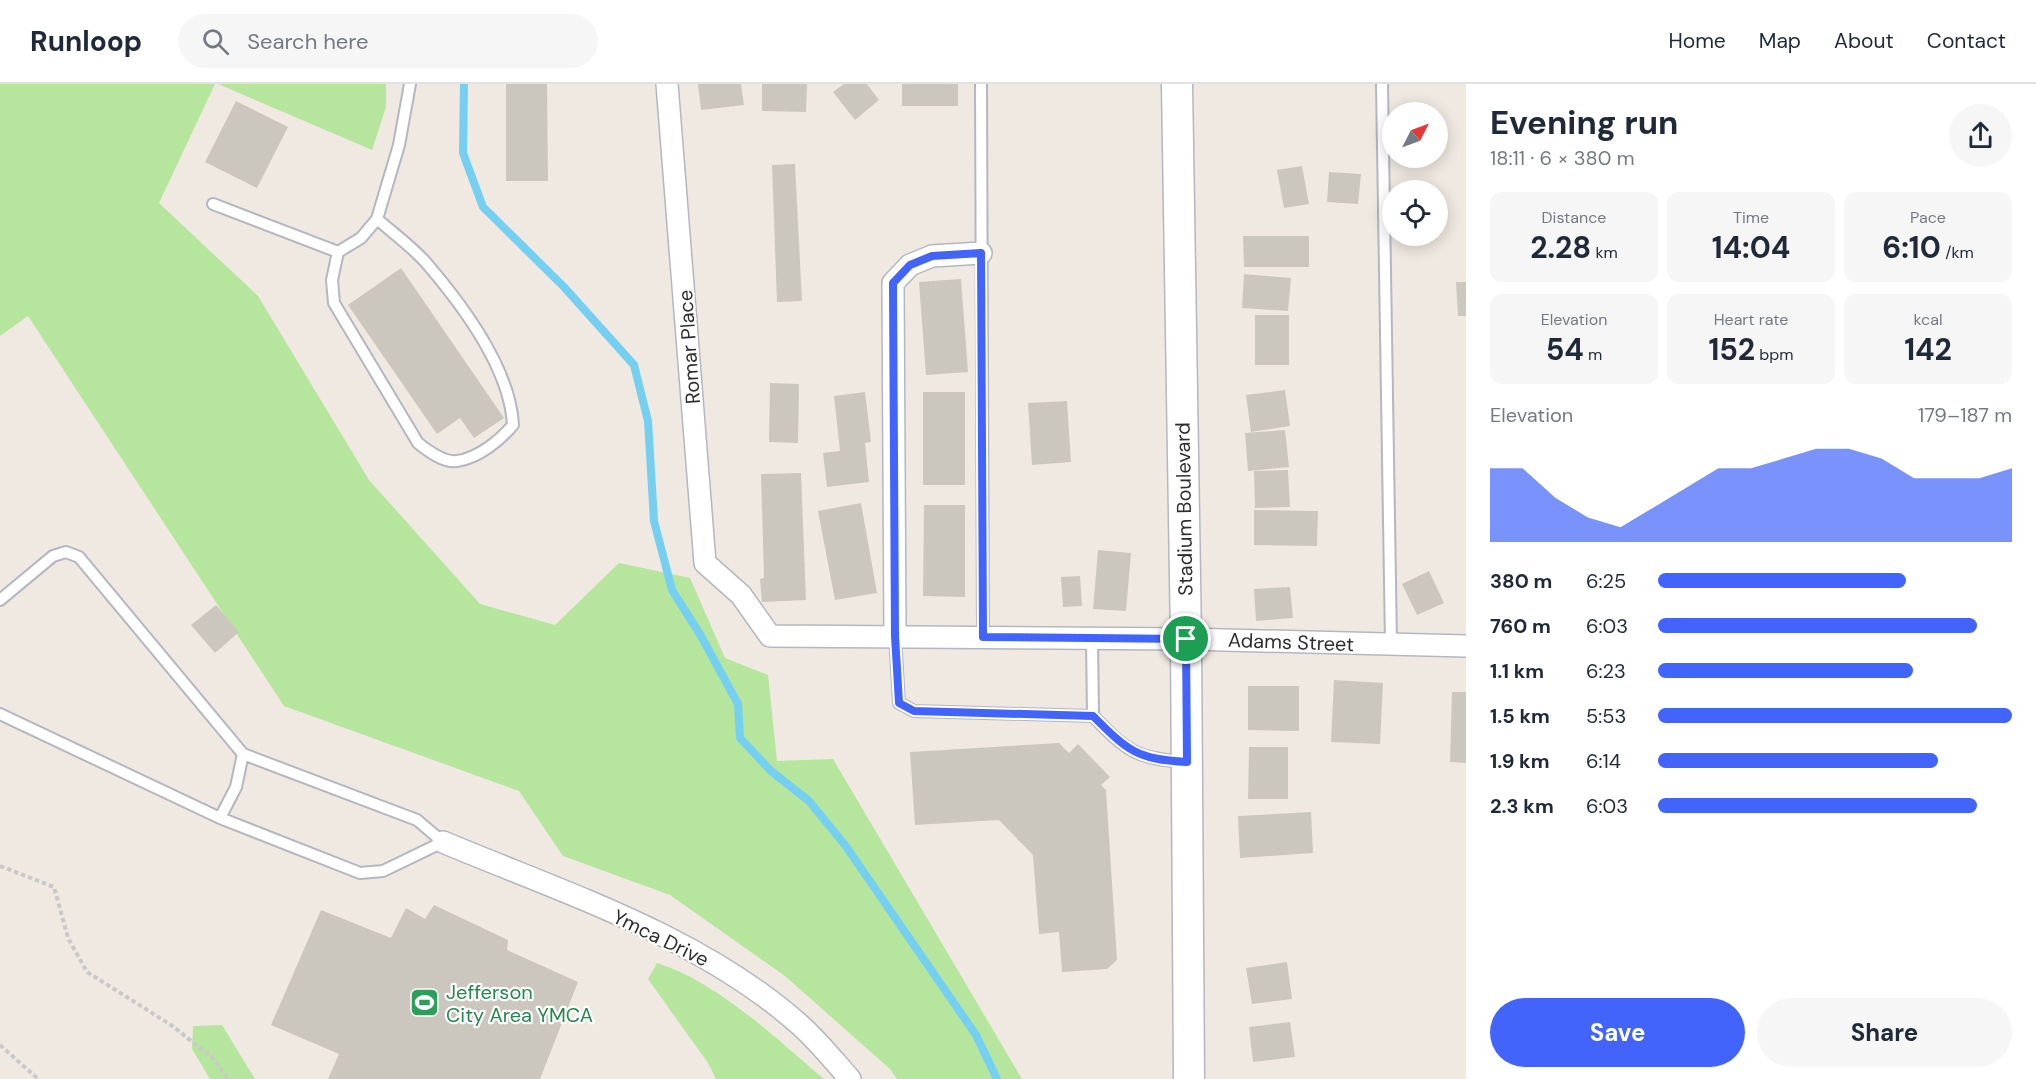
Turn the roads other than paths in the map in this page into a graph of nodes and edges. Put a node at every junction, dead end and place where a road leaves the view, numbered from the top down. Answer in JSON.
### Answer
{"nodes":[{"id":1,"x":410,"y":84,"type":"edge"},
{"id":2,"x":667,"y":84,"type":"edge"},
{"id":3,"x":981,"y":84,"type":"edge"},
{"id":4,"x":1177,"y":84,"type":"edge"},
{"id":5,"x":1382,"y":84,"type":"edge"},
{"id":6,"x":213,"y":204,"type":"dead end"},
{"id":7,"x":377,"y":219,"type":"junction"},
{"id":8,"x":338,"y":252,"type":"junction"},
{"id":9,"x":981,"y":253,"type":"junction"},
{"id":10,"x":741,"y":595,"type":"joint"},
{"id":11,"x":0,"y":600,"type":"edge"},
{"id":12,"x":895,"y":636,"type":"junction"},
{"id":13,"x":983,"y":637,"type":"junction"},
{"id":14,"x":1092,"y":638,"type":"junction"},
{"id":15,"x":1186,"y":639,"type":"junction"},
{"id":16,"x":1392,"y":644,"type":"junction"},
{"id":17,"x":1466,"y":646,"type":"edge"},
{"id":18,"x":0,"y":714,"type":"edge"},
{"id":19,"x":1093,"y":716,"type":"junction"},
{"id":20,"x":243,"y":754,"type":"junction"},
{"id":21,"x":1187,"y":762,"type":"junction"},
{"id":22,"x":220,"y":818,"type":"junction"},
{"id":23,"x":443,"y":842,"type":"junction"},
{"id":24,"x":850,"y":1079,"type":"edge"},
{"id":25,"x":1189,"y":1079,"type":"edge"}],
"edges":[{"from":1,"to":7,"type":"lane"},
{"from":2,"to":10,"type":"street","name":"Romar Place"},
{"from":3,"to":9,"type":"lane"},
{"from":4,"to":15,"type":"main road","name":"Stadium Boulevard"},
{"from":5,"to":16,"type":"lane"},
{"from":6,"to":8,"type":"lane"},
{"from":7,"to":8,"type":"lane"},
{"from":7,"to":8,"type":"lane"},
{"from":9,"to":12,"type":"street"},
{"from":9,"to":13,"type":"lane"},
{"from":10,"to":12,"type":"street","name":"Adams Street"},
{"from":11,"to":20,"type":"lane"},
{"from":12,"to":13,"type":"street","name":"Adams Street"},
{"from":12,"to":19,"type":"lane"},
{"from":13,"to":14,"type":"street","name":"Adams Street"},
{"from":14,"to":15,"type":"street","name":"Adams Street"},
{"from":14,"to":19,"type":"lane"},
{"from":15,"to":16,"type":"street","name":"Adams Street"},
{"from":15,"to":21,"type":"main road","name":"Stadium Boulevard"},
{"from":16,"to":17,"type":"street","name":"Adams Street"},
{"from":18,"to":22,"type":"lane"},
{"from":19,"to":21,"type":"lane"},
{"from":20,"to":22,"type":"lane"},
{"from":20,"to":23,"type":"lane"},
{"from":21,"to":25,"type":"main road","name":"Stadium Boulevard"},
{"from":22,"to":23,"type":"lane"},
{"from":23,"to":24,"type":"street","name":"Ymca Drive"}]}
